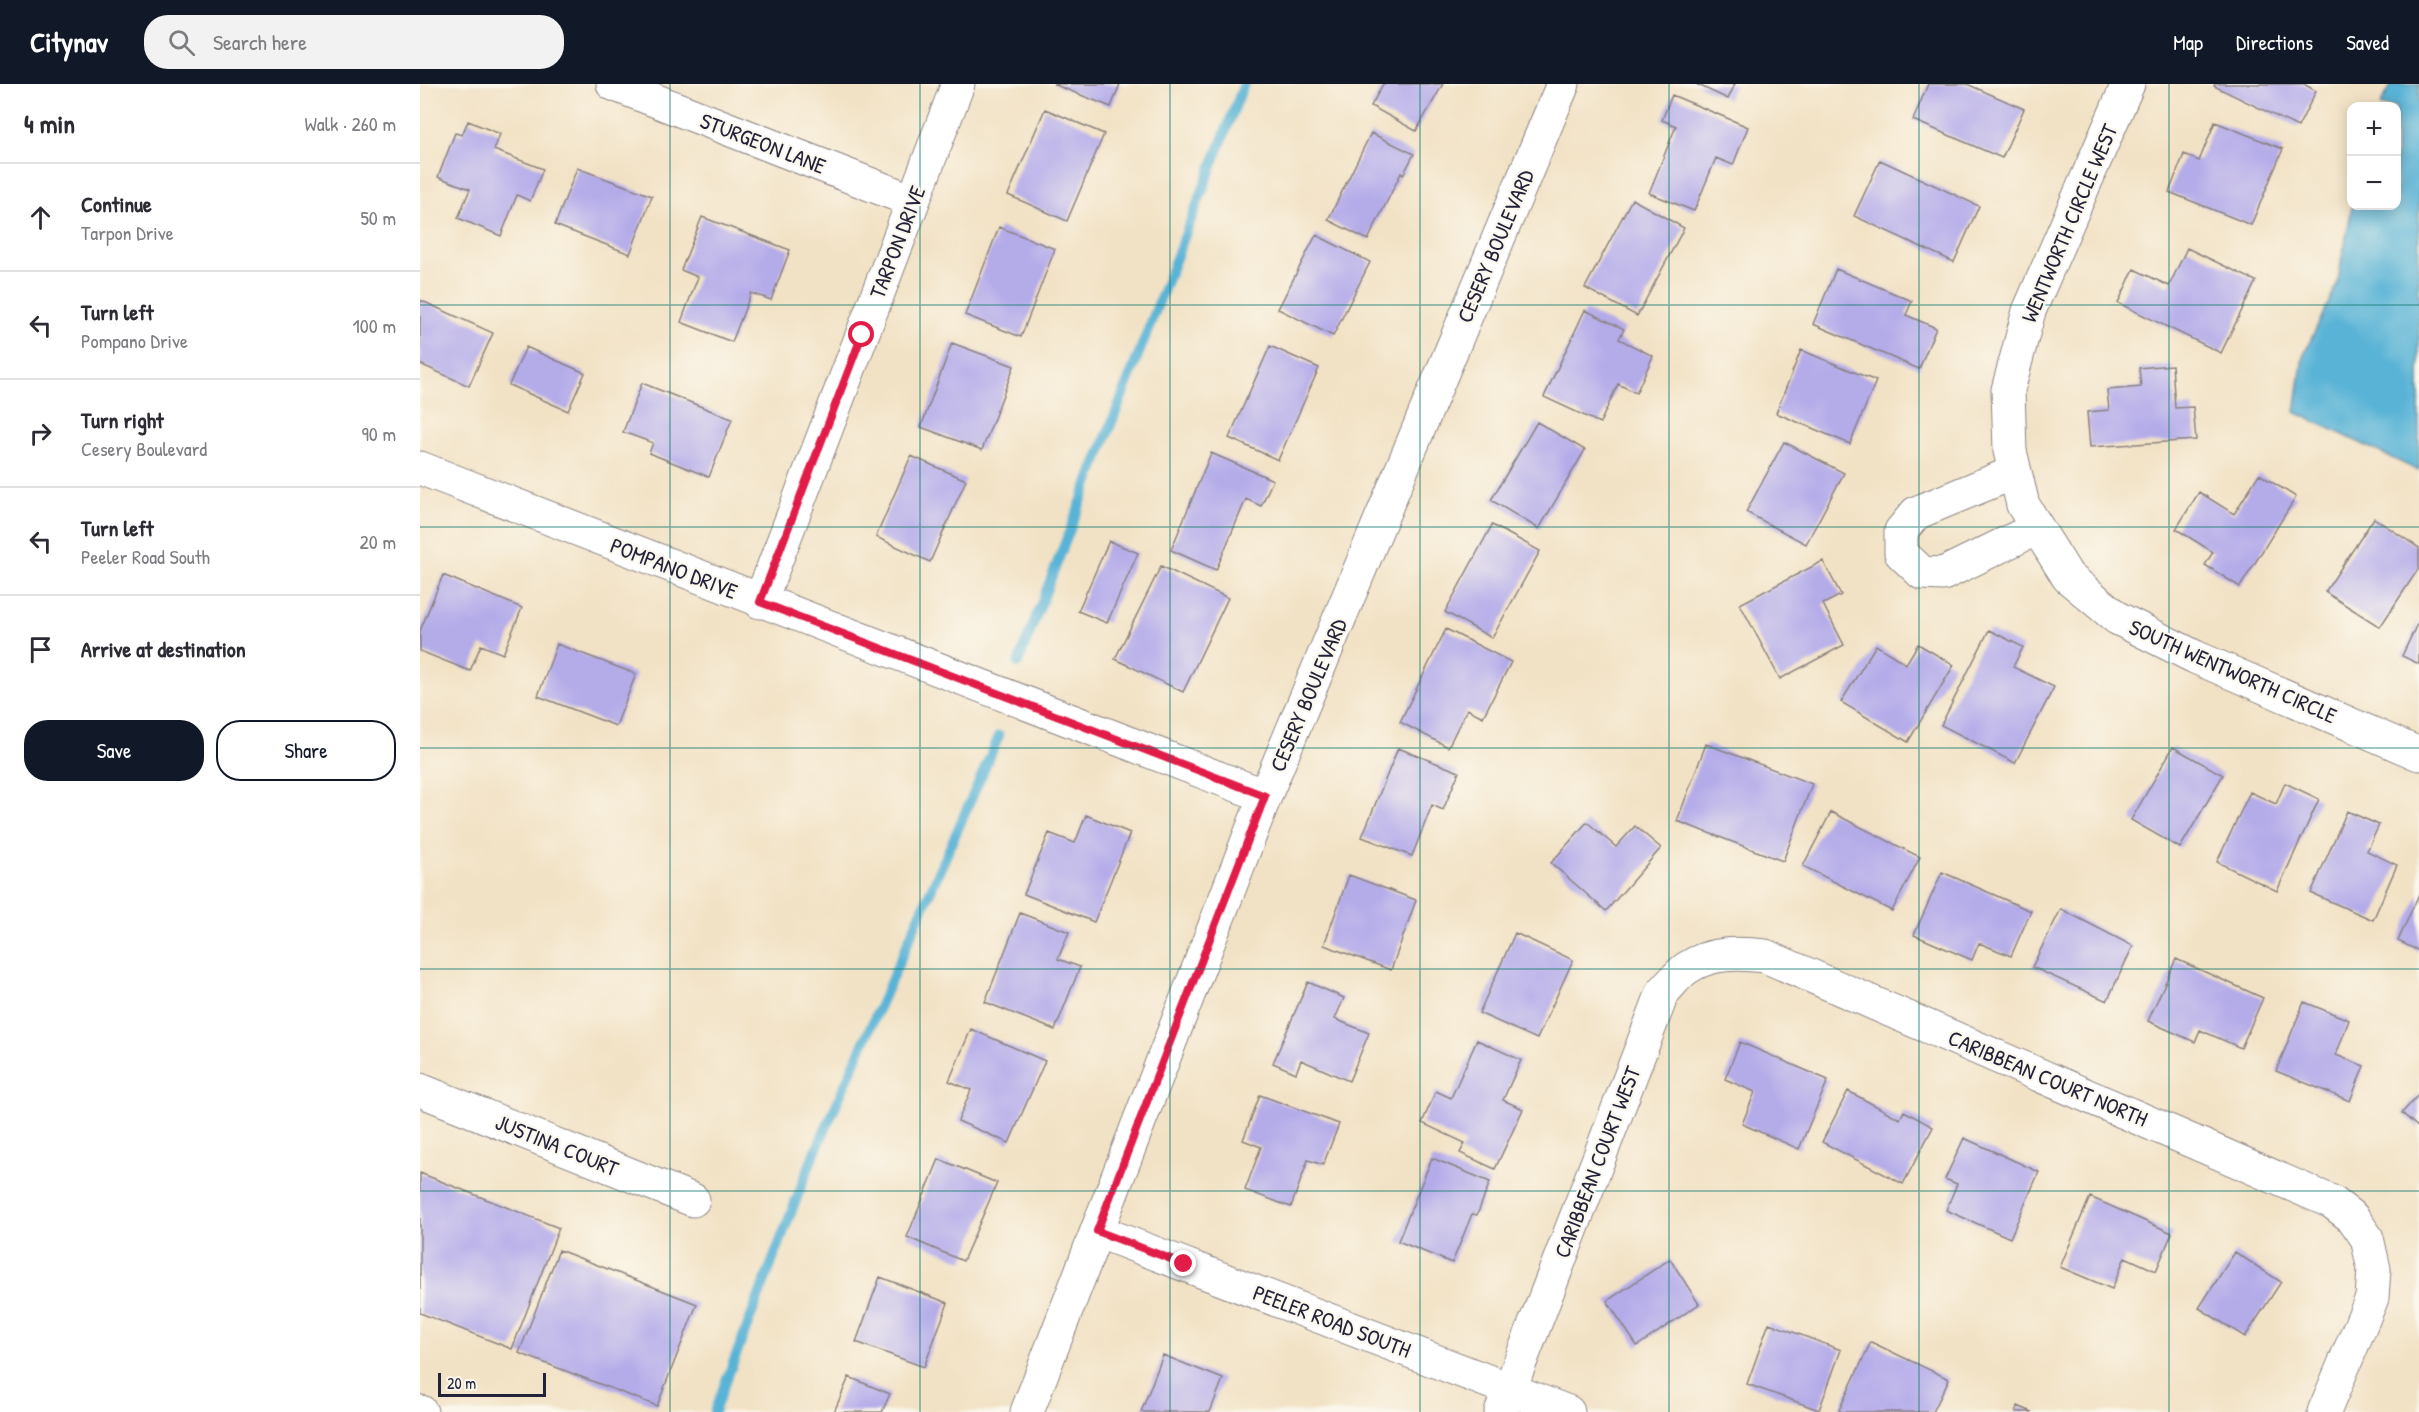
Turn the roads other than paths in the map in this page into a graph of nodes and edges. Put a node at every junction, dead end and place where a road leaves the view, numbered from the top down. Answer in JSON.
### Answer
{"nodes":[{"id":1,"x":613,"y":84,"type":"edge"},
{"id":2,"x":958,"y":84,"type":"edge"},
{"id":3,"x":1563,"y":84,"type":"edge"},
{"id":4,"x":2128,"y":84,"type":"edge"},
{"id":5,"x":913,"y":201,"type":"junction"},
{"id":6,"x":420,"y":468,"type":"edge"},
{"id":7,"x":2015,"y":472,"type":"junction"},
{"id":8,"x":2030,"y":517,"type":"junction"},
{"id":9,"x":760,"y":602,"type":"junction"},
{"id":10,"x":2419,"y":754,"type":"edge"},
{"id":11,"x":1265,"y":796,"type":"junction"},
{"id":12,"x":1712,"y":956,"type":"joint"},
{"id":13,"x":420,"y":1090,"type":"edge"},
{"id":14,"x":693,"y":1200,"type":"dead end"},
{"id":15,"x":1097,"y":1231,"type":"junction"},
{"id":16,"x":1505,"y":1401,"type":"edge"},
{"id":17,"x":1027,"y":1412,"type":"edge"},
{"id":18,"x":1568,"y":1412,"type":"edge"},
{"id":19,"x":2324,"y":1412,"type":"edge"}],
"edges":[{"from":1,"to":5,"type":"street","name":"STURGEON LANE"},
{"from":2,"to":5,"type":"street","name":"TARPON DRIVE"},
{"from":3,"to":11,"type":"street","name":"CESERY BOULEVARD"},
{"from":4,"to":7,"type":"street","name":"WENTWORTH CIRCLE WEST"},
{"from":5,"to":9,"type":"street","name":"TARPON DRIVE"},
{"from":6,"to":9,"type":"street","name":"POMPANO DRIVE"},
{"from":7,"to":8,"type":"street","name":"WENTWORTH CIRCLE WEST"},
{"from":7,"to":8,"type":"street"},
{"from":8,"to":10,"type":"street","name":"SOUTH WENTWORTH CIRCLE"},
{"from":9,"to":11,"type":"street","name":"POMPANO DRIVE"},
{"from":11,"to":15,"type":"street","name":"CESERY BOULEVARD"},
{"from":12,"to":16,"type":"street","name":"CARIBBEAN COURT WEST"},
{"from":12,"to":19,"type":"street","name":"CARIBBEAN COURT NORTH"},
{"from":13,"to":14,"type":"street","name":"JUSTINA COURT"},
{"from":15,"to":16,"type":"street","name":"PEELER ROAD SOUTH"},
{"from":15,"to":17,"type":"street","name":"CESERY BOULEVARD"},
{"from":16,"to":18,"type":"street","name":"PEELER ROAD SOUTH"}]}
